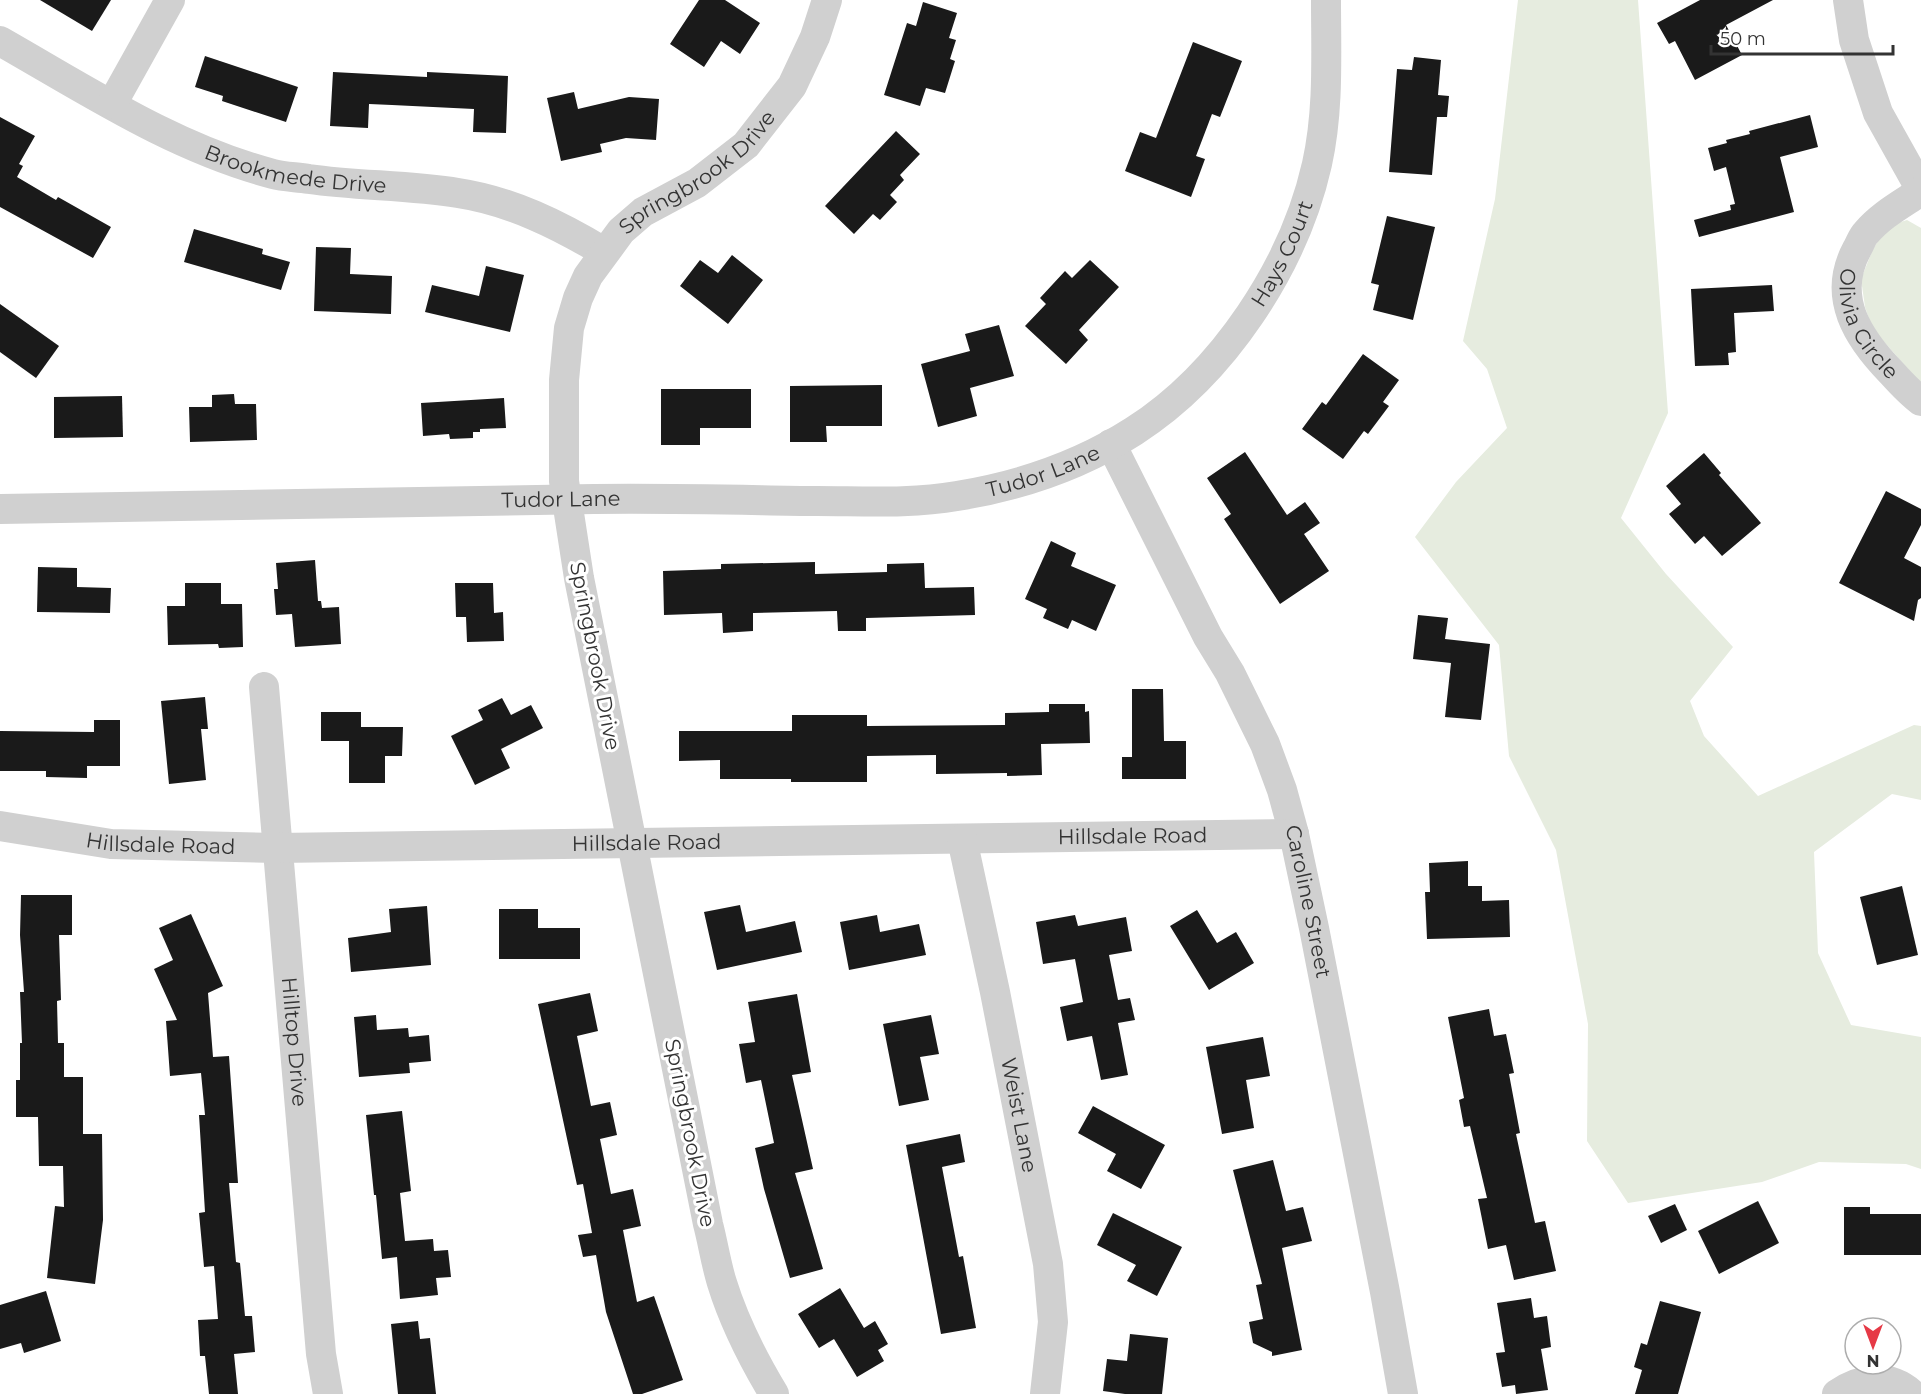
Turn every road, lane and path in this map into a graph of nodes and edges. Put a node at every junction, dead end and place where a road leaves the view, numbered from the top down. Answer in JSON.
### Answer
{"nodes":[{"id":1,"x":170,"y":0,"type":"edge"},
{"id":2,"x":827,"y":0,"type":"edge"},
{"id":3,"x":1326,"y":0,"type":"edge"},
{"id":4,"x":1848,"y":0,"type":"edge"},
{"id":5,"x":0,"y":41,"type":"edge"},
{"id":6,"x":112,"y":104,"type":"junction"},
{"id":7,"x":1921,"y":190,"type":"edge"},
{"id":8,"x":604,"y":252,"type":"junction"},
{"id":9,"x":1921,"y":400,"type":"edge"},
{"id":10,"x":1111,"y":444,"type":"junction"},
{"id":11,"x":566,"y":500,"type":"junction"},
{"id":12,"x":0,"y":509,"type":"edge"},
{"id":13,"x":264,"y":687,"type":"dead end"},
{"id":14,"x":0,"y":826,"type":"edge"},
{"id":15,"x":1294,"y":834,"type":"junction"},
{"id":16,"x":962,"y":838,"type":"junction"},
{"id":17,"x":632,"y":844,"type":"junction"},
{"id":18,"x":277,"y":848,"type":"junction"},
{"id":19,"x":328,"y":1394,"type":"edge"},
{"id":20,"x":774,"y":1394,"type":"edge"},
{"id":21,"x":1045,"y":1394,"type":"edge"},
{"id":22,"x":1403,"y":1394,"type":"edge"},
{"id":23,"x":1837,"y":1394,"type":"edge"},
{"id":24,"x":1912,"y":1394,"type":"edge"}],
"edges":[{"from":1,"to":6,"type":"street"},
{"from":2,"to":8,"type":"street","name":"Springbrook Drive"},
{"from":3,"to":10,"type":"street","name":"Hays Court"},
{"from":4,"to":7,"type":"street"},
{"from":5,"to":6,"type":"street","name":"Brookmede Drive"},
{"from":6,"to":8,"type":"street","name":"Brookmede Drive"},
{"from":7,"to":9,"type":"street","name":"Olivia Circle"},
{"from":8,"to":11,"type":"street","name":"Springbrook Drive"},
{"from":10,"to":11,"type":"street","name":"Tudor Lane"},
{"from":10,"to":15,"type":"street","name":"Caroline Street"},
{"from":11,"to":12,"type":"street","name":"Tudor Lane"},
{"from":11,"to":17,"type":"street","name":"Springbrook Drive"},
{"from":13,"to":18,"type":"street","name":"Hilltop Drive"},
{"from":14,"to":18,"type":"street","name":"Hillsdale Road"},
{"from":15,"to":16,"type":"street","name":"Hillsdale Road"},
{"from":15,"to":22,"type":"street","name":"Caroline Street"},
{"from":16,"to":17,"type":"street","name":"Hillsdale Road"},
{"from":16,"to":21,"type":"street","name":"Weist Lane"},
{"from":17,"to":18,"type":"street","name":"Hillsdale Road"},
{"from":17,"to":20,"type":"street","name":"Springbrook Drive"},
{"from":18,"to":19,"type":"street","name":"Hilltop Drive"},
{"from":23,"to":24,"type":"street"}]}
